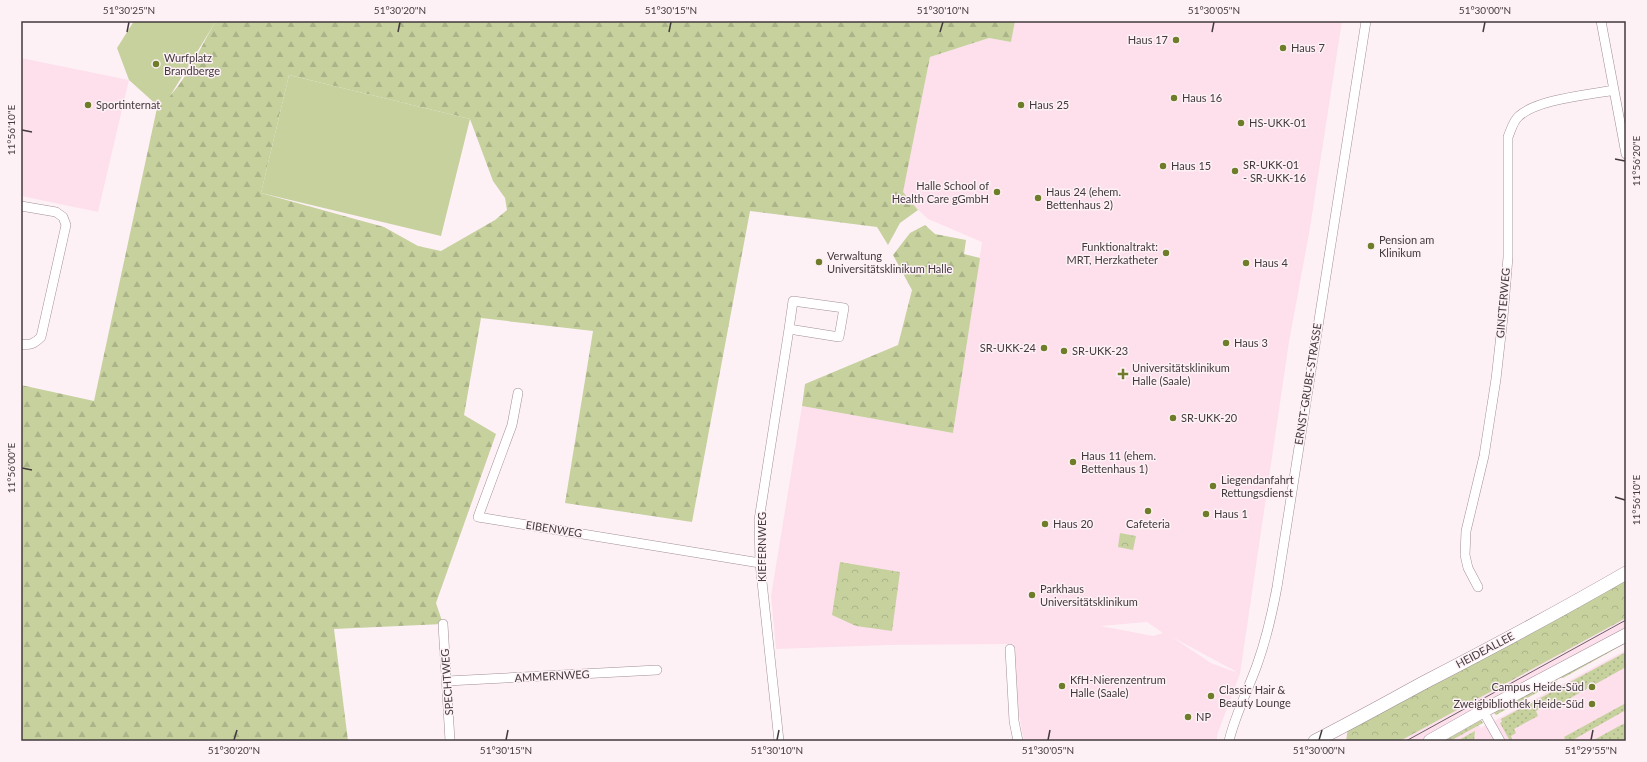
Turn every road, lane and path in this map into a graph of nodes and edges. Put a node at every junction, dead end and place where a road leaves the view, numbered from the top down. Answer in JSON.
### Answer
{"nodes":[{"id":1,"x":1366,"y":21,"type":"edge"},
{"id":2,"x":1601,"y":21,"type":"edge"},
{"id":3,"x":1614,"y":90,"type":"junction"},
{"id":4,"x":1626,"y":154,"type":"edge"},
{"id":5,"x":21,"y":206,"type":"edge"},
{"id":6,"x":789,"y":329,"type":"junction"},
{"id":7,"x":21,"y":344,"type":"edge"},
{"id":8,"x":518,"y":393,"type":"dead end"},
{"id":9,"x":760,"y":563,"type":"junction"},
{"id":10,"x":1626,"y":573,"type":"edge"},
{"id":11,"x":1478,"y":587,"type":"dead end"},
{"id":12,"x":443,"y":624,"type":"dead end"},
{"id":13,"x":1626,"y":635,"type":"edge"},
{"id":14,"x":1010,"y":649,"type":"dead end"},
{"id":15,"x":657,"y":670,"type":"dead end"},
{"id":16,"x":447,"y":681,"type":"junction"},
{"id":17,"x":1483,"y":711,"type":"junction"},
{"id":18,"x":1344,"y":726,"type":"junction"},
{"id":19,"x":450,"y":741,"type":"edge"},
{"id":20,"x":779,"y":741,"type":"edge"},
{"id":21,"x":1018,"y":741,"type":"edge"},
{"id":22,"x":1229,"y":741,"type":"edge"},
{"id":23,"x":1315,"y":741,"type":"edge"},
{"id":24,"x":1337,"y":741,"type":"edge"},
{"id":25,"x":1430,"y":741,"type":"edge"},
{"id":26,"x":1500,"y":741,"type":"edge"}],
"edges":[{"from":1,"to":22,"type":"street","name":"ERNST-GRUBE-STRASSE"},
{"from":2,"to":3,"type":"street"},
{"from":3,"to":4,"type":"street"},
{"from":3,"to":11,"type":"street","name":"GINSTERWEG"},
{"from":5,"to":7,"type":"street"},
{"from":6,"to":6,"type":"street","name":"KIEFERNWEG"},
{"from":6,"to":9,"type":"street","name":"KIEFERNWEG"},
{"from":8,"to":9,"type":"street","name":"EIBENWEG"},
{"from":9,"to":20,"type":"street","name":"KIEFERNWEG"},
{"from":10,"to":18,"type":"main road","name":"HEIDEALLEE"},
{"from":12,"to":16,"type":"street","name":"SPECHTWEG"},
{"from":13,"to":17,"type":"main road"},
{"from":14,"to":21,"type":"street"},
{"from":15,"to":16,"type":"street","name":"AMMERNWEG"},
{"from":16,"to":19,"type":"street","name":"SPECHTWEG"},
{"from":17,"to":25,"type":"main road"},
{"from":17,"to":26,"type":"street"},
{"from":18,"to":23,"type":"main road","name":"HEIDEALLEE"},
{"from":18,"to":24,"type":"main road"}]}
